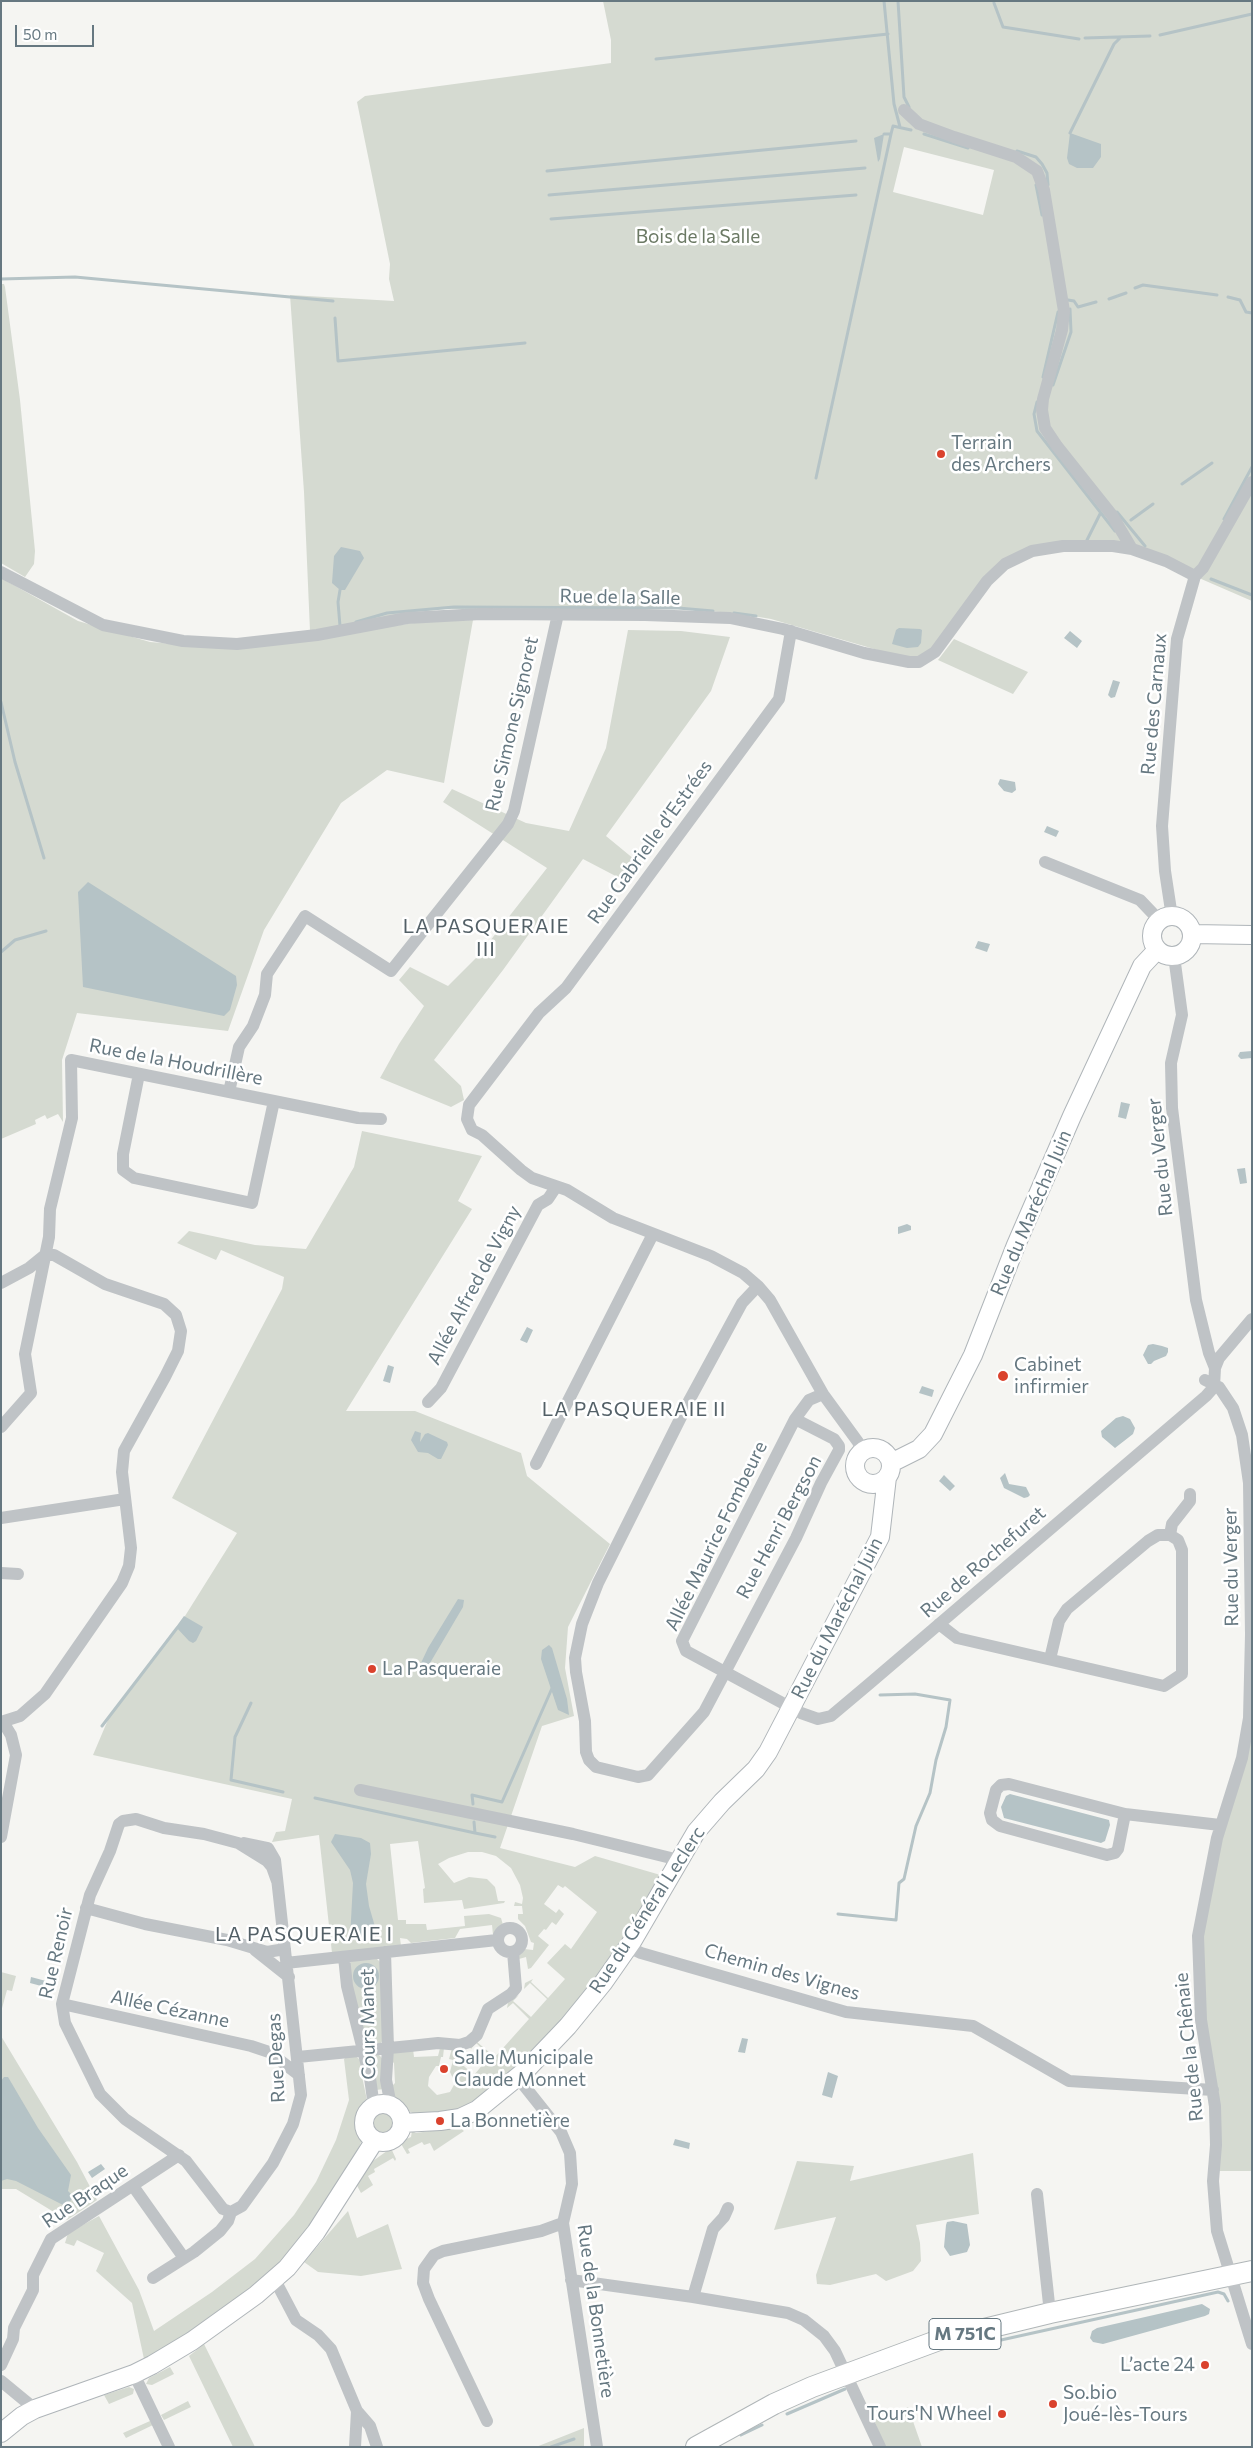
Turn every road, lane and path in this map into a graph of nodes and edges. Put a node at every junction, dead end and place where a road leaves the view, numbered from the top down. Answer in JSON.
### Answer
{"nodes":[{"id":1,"x":904,"y":110,"type":"dead end"},
{"id":2,"x":1252,"y":482,"type":"edge"},
{"id":3,"x":1132,"y":550,"type":"junction"},
{"id":4,"x":1,"y":572,"type":"edge"},
{"id":5,"x":1195,"y":576,"type":"junction"},
{"id":6,"x":558,"y":614,"type":"junction"},
{"id":7,"x":791,"y":631,"type":"junction"},
{"id":8,"x":1045,"y":862,"type":"dead end"},
{"id":9,"x":1166,"y":919,"type":"junction"},
{"id":10,"x":1192,"y":934,"type":"junction"},
{"id":11,"x":1252,"y":935,"type":"edge"},
{"id":12,"x":1158,"y":950,"type":"junction"},
{"id":13,"x":1174,"y":956,"type":"junction"},
{"id":14,"x":139,"y":1074,"type":"junction"},
{"id":15,"x":229,"y":1092,"type":"junction"},
{"id":16,"x":274,"y":1101,"type":"junction"},
{"id":17,"x":381,"y":1119,"type":"dead end"},
{"id":18,"x":540,"y":1181,"type":"junction"},
{"id":19,"x":556,"y":1188,"type":"junction"},
{"id":20,"x":538,"y":1204,"type":"junction"},
{"id":21,"x":653,"y":1234,"type":"junction"},
{"id":22,"x":45,"y":1254,"type":"junction"},
{"id":23,"x":1,"y":1283,"type":"edge"},
{"id":24,"x":758,"y":1286,"type":"junction"},
{"id":25,"x":1252,"y":1319,"type":"edge"},
{"id":26,"x":1228,"y":1348,"type":"junction"},
{"id":27,"x":1208,"y":1353,"type":"junction"},
{"id":28,"x":1215,"y":1368,"type":"junction"},
{"id":29,"x":1210,"y":1382,"type":"junction"},
{"id":30,"x":823,"y":1394,"type":"junction"},
{"id":31,"x":428,"y":1402,"type":"dead end"},
{"id":32,"x":795,"y":1419,"type":"junction"},
{"id":33,"x":1,"y":1427,"type":"edge"},
{"id":34,"x":862,"y":1452,"type":"junction"},
{"id":35,"x":536,"y":1464,"type":"dead end"},
{"id":36,"x":883,"y":1474,"type":"junction"},
{"id":37,"x":1190,"y":1494,"type":"dead end"},
{"id":38,"x":125,"y":1499,"type":"junction"},
{"id":39,"x":1,"y":1518,"type":"edge"},
{"id":40,"x":1170,"y":1535,"type":"junction"},
{"id":41,"x":1,"y":1573,"type":"edge"},
{"id":42,"x":18,"y":1574,"type":"dead end"},
{"id":43,"x":939,"y":1624,"type":"junction"},
{"id":44,"x":1050,"y":1659,"type":"junction"},
{"id":45,"x":725,"y":1672,"type":"junction"},
{"id":46,"x":792,"y":1707,"type":"junction"},
{"id":47,"x":2,"y":1722,"type":"edge"},
{"id":48,"x":1242,"y":1758,"type":"joint"},
{"id":49,"x":360,"y":1790,"type":"dead end"},
{"id":50,"x":1125,"y":1814,"type":"junction"},
{"id":51,"x":1220,"y":1825,"type":"junction"},
{"id":52,"x":1,"y":1836,"type":"edge"},
{"id":53,"x":264,"y":1852,"type":"joint"},
{"id":54,"x":679,"y":1860,"type":"junction"},
{"id":55,"x":86,"y":1908,"type":"junction"},
{"id":56,"x":498,"y":1940,"type":"junction"},
{"id":57,"x":628,"y":1947,"type":"junction"},
{"id":58,"x":253,"y":1949,"type":"junction"},
{"id":59,"x":285,"y":1949,"type":"junction"},
{"id":60,"x":386,"y":1952,"type":"junction"},
{"id":61,"x":513,"y":1952,"type":"junction"},
{"id":62,"x":344,"y":1957,"type":"junction"},
{"id":63,"x":286,"y":1963,"type":"junction"},
{"id":64,"x":288,"y":1977,"type":"junction"},
{"id":65,"x":62,"y":2004,"type":"junction"},
{"id":66,"x":388,"y":2048,"type":"junction"},
{"id":67,"x":362,"y":2051,"type":"junction"},
{"id":68,"x":269,"y":2052,"type":"junction"},
{"id":69,"x":297,"y":2053,"type":"junction"},
{"id":70,"x":299,"y":2075,"type":"junction"},
{"id":71,"x":518,"y":2078,"type":"junction"},
{"id":72,"x":1213,"y":2090,"type":"junction"},
{"id":73,"x":383,"y":2107,"type":"junction"},
{"id":74,"x":402,"y":2123,"type":"junction"},
{"id":75,"x":375,"y":2140,"type":"junction"},
{"id":76,"x":179,"y":2155,"type":"junction"},
{"id":77,"x":133,"y":2186,"type":"junction"},
{"id":78,"x":1037,"y":2194,"type":"dead end"},
{"id":79,"x":728,"y":2208,"type":"dead end"},
{"id":80,"x":231,"y":2212,"type":"junction"},
{"id":81,"x":563,"y":2222,"type":"junction"},
{"id":82,"x":184,"y":2258,"type":"junction"},
{"id":83,"x":1252,"y":2271,"type":"edge"},
{"id":84,"x":1231,"y":2276,"type":"junction"},
{"id":85,"x":153,"y":2278,"type":"dead end"},
{"id":86,"x":275,"y":2280,"type":"junction"},
{"id":87,"x":571,"y":2280,"type":"junction"},
{"id":88,"x":693,"y":2297,"type":"junction"},
{"id":89,"x":1050,"y":2313,"type":"junction"},
{"id":90,"x":1252,"y":2344,"type":"edge"},
{"id":91,"x":1,"y":2365,"type":"edge"},
{"id":92,"x":847,"y":2373,"type":"junction"},
{"id":93,"x":134,"y":2374,"type":"junction"},
{"id":94,"x":1,"y":2380,"type":"edge"},
{"id":95,"x":35,"y":2409,"type":"junction"},
{"id":96,"x":358,"y":2411,"type":"junction"},
{"id":97,"x":487,"y":2421,"type":"dead end"},
{"id":98,"x":1,"y":2433,"type":"edge"},
{"id":99,"x":169,"y":2447,"type":"edge"},
{"id":100,"x":355,"y":2447,"type":"edge"},
{"id":101,"x":377,"y":2447,"type":"edge"},
{"id":102,"x":597,"y":2447,"type":"edge"},
{"id":103,"x":696,"y":2447,"type":"edge"},
{"id":104,"x":880,"y":2447,"type":"edge"}],
"edges":[{"from":1,"to":3,"type":"street"},
{"from":2,"to":5,"type":"street","name":"Rue des Carnaux"},
{"from":3,"to":5,"type":"street","name":"Rue de la Salle"},
{"from":3,"to":7,"type":"street","name":"Rue de la Salle"},
{"from":4,"to":6,"type":"street","name":"Rue de la Salle"},
{"from":5,"to":9,"type":"street","name":"Rue des Carnaux"},
{"from":6,"to":7,"type":"street","name":"Rue de la Salle"},
{"from":6,"to":15,"type":"street","name":"Rue Simone Signoret"},
{"from":7,"to":18,"type":"street","name":"Rue Gabrielle d’Estrées"},
{"from":8,"to":9,"type":"street"},
{"from":9,"to":10,"type":"street"},
{"from":9,"to":12,"type":"street"},
{"from":10,"to":11,"type":"street"},
{"from":10,"to":13,"type":"street"},
{"from":12,"to":13,"type":"street"},
{"from":12,"to":36,"type":"street","name":"Rue du Maréchal Juin"},
{"from":13,"to":27,"type":"street","name":"Rue du Verger"},
{"from":14,"to":15,"type":"street","name":"Rue de la Houdrillère"},
{"from":14,"to":16,"type":"street"},
{"from":14,"to":22,"type":"street","name":"Rue de la Houdrillère"},
{"from":15,"to":16,"type":"street","name":"Rue de la Houdrillère"},
{"from":16,"to":17,"type":"street","name":"Rue de la Houdrillère"},
{"from":18,"to":19,"type":"street"},
{"from":18,"to":20,"type":"street"},
{"from":19,"to":20,"type":"street","name":"Allée Alfred de Vigny"},
{"from":19,"to":21,"type":"street"},
{"from":20,"to":31,"type":"street","name":"Allée Alfred de Vigny"},
{"from":21,"to":24,"type":"street"},
{"from":21,"to":35,"type":"street"},
{"from":22,"to":23,"type":"street"},
{"from":22,"to":33,"type":"street"},
{"from":22,"to":38,"type":"street"},
{"from":24,"to":30,"type":"street"},
{"from":24,"to":45,"type":"street"},
{"from":25,"to":26,"type":"street"},
{"from":26,"to":27,"type":"street"},
{"from":26,"to":28,"type":"street"},
{"from":27,"to":28,"type":"street","name":"Rue du Verger"},
{"from":27,"to":29,"type":"street","name":"Rue du Verger"},
{"from":28,"to":29,"type":"street","name":"Rue du Verger"},
{"from":29,"to":43,"type":"street","name":"Rue de Rochefuret"},
{"from":29,"to":48,"type":"street","name":"Rue du Verger"},
{"from":30,"to":32,"type":"street","name":"Allée Maurice Fombeure"},
{"from":30,"to":34,"type":"street"},
{"from":32,"to":45,"type":"street","name":"Allée Maurice Fombeure"},
{"from":32,"to":45,"type":"street","name":"Rue Henri Bergson"},
{"from":34,"to":36,"type":"street"},
{"from":34,"to":36,"type":"street"},
{"from":36,"to":46,"type":"street","name":"Rue du Maréchal Juin"},
{"from":37,"to":40,"type":"street"},
{"from":38,"to":39,"type":"street"},
{"from":38,"to":47,"type":"street"},
{"from":40,"to":44,"type":"street"},
{"from":40,"to":44,"type":"street"},
{"from":41,"to":42,"type":"street"},
{"from":43,"to":44,"type":"street"},
{"from":43,"to":46,"type":"street","name":"Rue de Rochefuret"},
{"from":45,"to":46,"type":"street","name":"Allée Maurice Fombeure"},
{"from":46,"to":54,"type":"street","name":"Rue du Général Leclerc"},
{"from":47,"to":52,"type":"street"},
{"from":48,"to":51,"type":"street","name":"Rue de la Chênaie"},
{"from":49,"to":54,"type":"street"},
{"from":50,"to":50,"type":"street"},
{"from":50,"to":51,"type":"street"},
{"from":51,"to":72,"type":"street","name":"Rue de la Chênaie"},
{"from":53,"to":55,"type":"street","name":"Rue Renoir"},
{"from":53,"to":59,"type":"street","name":"Rue Degas"},
{"from":54,"to":57,"type":"street","name":"Rue du Général Leclerc"},
{"from":55,"to":58,"type":"street"},
{"from":55,"to":65,"type":"street","name":"Rue Renoir"},
{"from":56,"to":60,"type":"street"},
{"from":56,"to":61,"type":"street"},
{"from":56,"to":61,"type":"street"},
{"from":57,"to":71,"type":"street","name":"Rue du Général Leclerc"},
{"from":57,"to":72,"type":"street","name":"Chemin des Vignes"},
{"from":58,"to":59,"type":"street"},
{"from":58,"to":64,"type":"street"},
{"from":59,"to":63,"type":"street","name":"Rue Degas"},
{"from":60,"to":62,"type":"street","name":"Cours Manet"},
{"from":60,"to":66,"type":"street","name":"Cours Manet"},
{"from":61,"to":66,"type":"street","name":"Allée Cézanne"},
{"from":62,"to":63,"type":"street","name":"Cours Manet"},
{"from":62,"to":67,"type":"street","name":"Cours Manet"},
{"from":63,"to":64,"type":"street","name":"Rue Degas"},
{"from":64,"to":69,"type":"street","name":"Rue Degas"},
{"from":65,"to":68,"type":"street","name":"Allée Cézanne"},
{"from":65,"to":76,"type":"street","name":"Rue Renoir"},
{"from":66,"to":67,"type":"street","name":"Allée Cézanne"},
{"from":66,"to":73,"type":"street","name":"Cours Manet"},
{"from":67,"to":69,"type":"street","name":"Allée Cézanne"},
{"from":67,"to":73,"type":"street","name":"Cours Manet"},
{"from":68,"to":69,"type":"street","name":"Allée Cézanne"},
{"from":68,"to":70,"type":"street","name":"Allée Cézanne"},
{"from":69,"to":70,"type":"street","name":"Rue Degas"},
{"from":70,"to":80,"type":"street","name":"Rue Degas"},
{"from":71,"to":74,"type":"street","name":"Rue du Général Leclerc"},
{"from":71,"to":81,"type":"street","name":"Rue de la Bonnetière"},
{"from":72,"to":84,"type":"street","name":"Rue de la Chênaie"},
{"from":73,"to":74,"type":"street"},
{"from":73,"to":75,"type":"street"},
{"from":74,"to":75,"type":"street"},
{"from":75,"to":86,"type":"street"},
{"from":76,"to":77,"type":"street","name":"Rue Braque"},
{"from":76,"to":80,"type":"street","name":"Rue Renoir"},
{"from":77,"to":82,"type":"street"},
{"from":77,"to":91,"type":"street","name":"Rue Braque"},
{"from":78,"to":89,"type":"street"},
{"from":79,"to":88,"type":"street"},
{"from":80,"to":82,"type":"street","name":"Rue Degas"},
{"from":81,"to":87,"type":"street","name":"Rue de la Bonnetière"},
{"from":81,"to":97,"type":"street"},
{"from":82,"to":85,"type":"street","name":"Rue Degas"},
{"from":83,"to":84,"type":"main road","number":"M 751C"},
{"from":84,"to":89,"type":"main road","number":"M 751C"},
{"from":84,"to":90,"type":"street","name":"Rue de la Chênaie"},
{"from":86,"to":93,"type":"street"},
{"from":86,"to":96,"type":"street"},
{"from":87,"to":88,"type":"street"},
{"from":87,"to":102,"type":"street","name":"Rue de la Bonnetière"},
{"from":88,"to":92,"type":"street"},
{"from":89,"to":92,"type":"main road","number":"M 751C"},
{"from":92,"to":103,"type":"main road","number":"M 751C"},
{"from":92,"to":104,"type":"street"},
{"from":93,"to":95,"type":"street"},
{"from":93,"to":99,"type":"street"},
{"from":94,"to":95,"type":"street"},
{"from":95,"to":98,"type":"street"},
{"from":96,"to":100,"type":"street"},
{"from":96,"to":101,"type":"street"}]}
